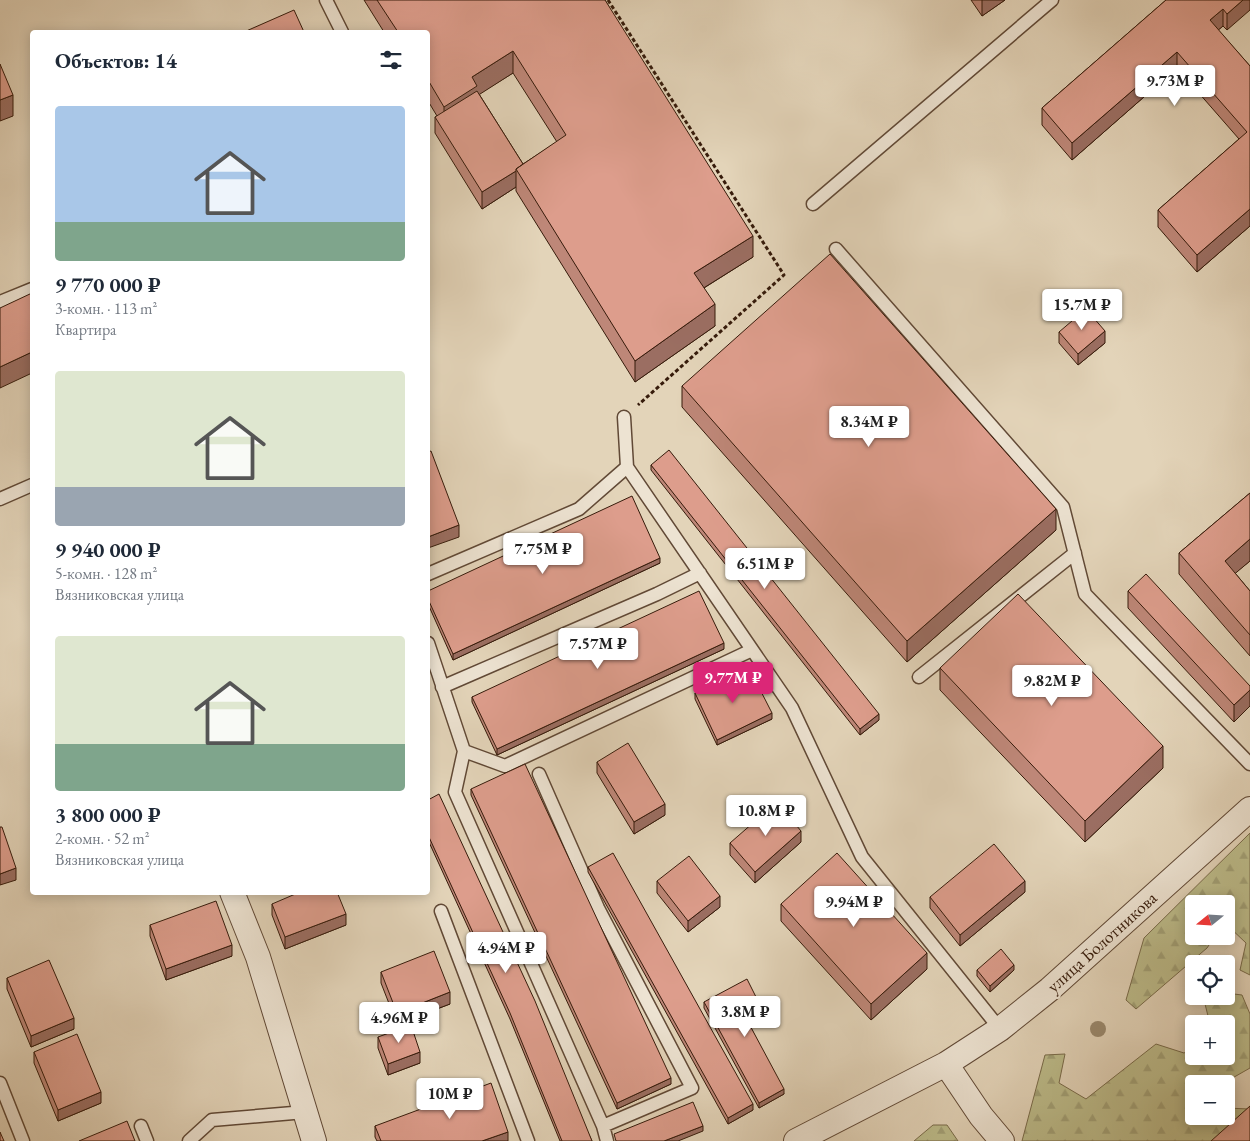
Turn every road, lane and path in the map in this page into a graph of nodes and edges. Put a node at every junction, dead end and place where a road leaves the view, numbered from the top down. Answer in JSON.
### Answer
{"nodes":[{"id":1,"x":326,"y":0,"type":"edge"},
{"id":2,"x":608,"y":0,"type":"edge"},
{"id":3,"x":1052,"y":0,"type":"edge"},
{"id":4,"x":341,"y":30,"type":"edge"},
{"id":5,"x":813,"y":204,"type":"dead end"},
{"id":6,"x":836,"y":249,"type":"dead end"},
{"id":7,"x":30,"y":290,"type":"edge"},
{"id":8,"x":0,"y":302,"type":"edge"},
{"id":9,"x":624,"y":417,"type":"joint"},
{"id":10,"x":627,"y":467,"type":"junction"},
{"id":11,"x":30,"y":487,"type":"edge"},
{"id":12,"x":0,"y":499,"type":"edge"},
{"id":13,"x":1075,"y":552,"type":"junction"},
{"id":14,"x":430,"y":573,"type":"edge"},
{"id":15,"x":700,"y":573,"type":"junction"},
{"id":16,"x":430,"y":649,"type":"edge"},
{"id":17,"x":752,"y":650,"type":"junction"},
{"id":18,"x":919,"y":677,"type":"dead end"},
{"id":19,"x":442,"y":686,"type":"junction"},
{"id":20,"x":464,"y":751,"type":"junction"},
{"id":21,"x":1250,"y":764,"type":"edge"},
{"id":22,"x":539,"y":774,"type":"dead end"},
{"id":23,"x":1250,"y":809,"type":"edge"},
{"id":24,"x":233,"y":895,"type":"edge"},
{"id":25,"x":441,"y":911,"type":"dead end"},
{"id":26,"x":1000,"y":1029,"type":"junction"},
{"id":27,"x":946,"y":1064,"type":"junction"},
{"id":28,"x":0,"y":1083,"type":"edge"},
{"id":29,"x":305,"y":1112,"type":"junction"},
{"id":30,"x":141,"y":1126,"type":"dead end"},
{"id":31,"x":603,"y":1126,"type":"junction"},
{"id":32,"x":23,"y":1141,"type":"edge"},
{"id":33,"x":148,"y":1141,"type":"edge"},
{"id":34,"x":189,"y":1141,"type":"edge"},
{"id":35,"x":314,"y":1141,"type":"edge"},
{"id":36,"x":528,"y":1141,"type":"edge"},
{"id":37,"x":607,"y":1141,"type":"edge"},
{"id":38,"x":796,"y":1141,"type":"edge"},
{"id":39,"x":1002,"y":1141,"type":"edge"}],
"edges":[{"from":1,"to":4,"type":"lane"},
{"from":2,"to":9,"type":"path"},
{"from":3,"to":5,"type":"lane"},
{"from":6,"to":13,"type":"lane"},
{"from":7,"to":8,"type":"lane"},
{"from":9,"to":10,"type":"lane"},
{"from":10,"to":14,"type":"lane"},
{"from":10,"to":15,"type":"lane"},
{"from":11,"to":12,"type":"lane"},
{"from":13,"to":18,"type":"lane"},
{"from":13,"to":21,"type":"lane"},
{"from":15,"to":17,"type":"lane"},
{"from":15,"to":19,"type":"lane"},
{"from":16,"to":19,"type":"lane"},
{"from":17,"to":20,"type":"lane"},
{"from":17,"to":26,"type":"lane"},
{"from":19,"to":20,"type":"lane"},
{"from":20,"to":31,"type":"lane"},
{"from":22,"to":31,"type":"lane"},
{"from":23,"to":26,"type":"street","name":"улица Болотникова"},
{"from":24,"to":29,"type":"street"},
{"from":25,"to":36,"type":"lane"},
{"from":26,"to":27,"type":"street","name":"улица Болотникова"},
{"from":27,"to":38,"type":"street","name":"улица Болотникова"},
{"from":27,"to":39,"type":"street"},
{"from":28,"to":32,"type":"lane"},
{"from":29,"to":34,"type":"lane"},
{"from":29,"to":35,"type":"street"},
{"from":30,"to":33,"type":"lane"},
{"from":31,"to":37,"type":"lane"}]}
